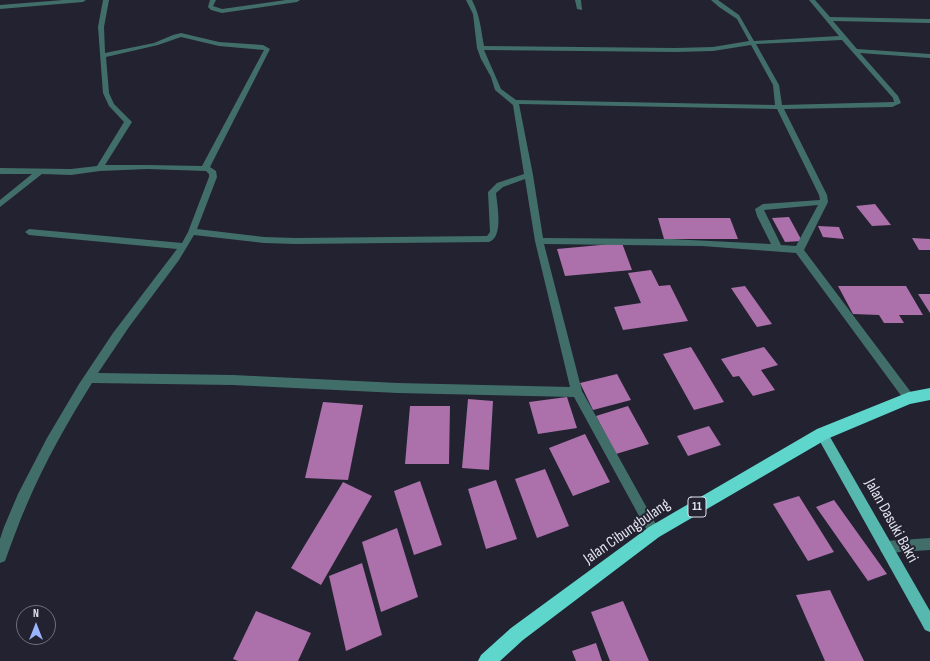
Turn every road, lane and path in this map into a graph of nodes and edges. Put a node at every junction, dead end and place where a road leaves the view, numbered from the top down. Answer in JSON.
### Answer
{"nodes":[{"id":1,"x":83,"y":0,"type":"edge"},
{"id":2,"x":106,"y":0,"type":"edge"},
{"id":3,"x":213,"y":0,"type":"edge"},
{"id":4,"x":297,"y":0,"type":"edge"},
{"id":5,"x":470,"y":0,"type":"edge"},
{"id":6,"x":578,"y":0,"type":"edge"},
{"id":7,"x":714,"y":0,"type":"edge"},
{"id":8,"x":812,"y":0,"type":"edge"},
{"id":9,"x":0,"y":8,"type":"edge"},
{"id":10,"x":580,"y":9,"type":"dead end"},
{"id":11,"x":828,"y":19,"type":"junction"},
{"id":12,"x":930,"y":21,"type":"edge"},
{"id":13,"x":844,"y":38,"type":"junction"},
{"id":14,"x":752,"y":42,"type":"junction"},
{"id":15,"x":480,"y":48,"type":"junction"},
{"id":16,"x":855,"y":51,"type":"junction"},
{"id":17,"x":102,"y":56,"type":"junction"},
{"id":18,"x":930,"y":56,"type":"edge"},
{"id":19,"x":514,"y":102,"type":"junction"},
{"id":20,"x":779,"y":107,"type":"junction"},
{"id":21,"x":100,"y":168,"type":"junction"},
{"id":22,"x":205,"y":169,"type":"junction"},
{"id":23,"x":0,"y":171,"type":"edge"},
{"id":24,"x":40,"y":172,"type":"junction"},
{"id":25,"x":529,"y":175,"type":"junction"},
{"id":26,"x":824,"y":202,"type":"junction"},
{"id":27,"x":0,"y":204,"type":"edge"},
{"id":28,"x":29,"y":232,"type":"dead end"},
{"id":29,"x":192,"y":232,"type":"junction"},
{"id":30,"x":539,"y":241,"type":"junction"},
{"id":31,"x":184,"y":246,"type":"junction"},
{"id":32,"x":778,"y":248,"type":"junction"},
{"id":33,"x":799,"y":250,"type":"junction"},
{"id":34,"x":90,"y":378,"type":"junction"},
{"id":35,"x":577,"y":392,"type":"junction"},
{"id":36,"x":930,"y":394,"type":"edge"},
{"id":37,"x":909,"y":398,"type":"junction"},
{"id":38,"x":822,"y":434,"type":"junction"},
{"id":39,"x":654,"y":532,"type":"junction"},
{"id":40,"x":930,"y":544,"type":"edge"},
{"id":41,"x":886,"y":547,"type":"junction"},
{"id":42,"x":0,"y":556,"type":"edge"},
{"id":43,"x":930,"y":625,"type":"edge"},
{"id":44,"x":487,"y":661,"type":"edge"}],
"edges":[{"from":1,"to":9,"type":"street"},
{"from":2,"to":17,"type":"street"},
{"from":3,"to":4,"type":"street"},
{"from":5,"to":15,"type":"street"},
{"from":6,"to":10,"type":"street"},
{"from":7,"to":14,"type":"street"},
{"from":8,"to":11,"type":"street"},
{"from":11,"to":12,"type":"street"},
{"from":11,"to":13,"type":"street"},
{"from":13,"to":14,"type":"street"},
{"from":13,"to":16,"type":"street"},
{"from":14,"to":15,"type":"street"},
{"from":14,"to":20,"type":"street"},
{"from":15,"to":19,"type":"street"},
{"from":16,"to":18,"type":"street"},
{"from":16,"to":20,"type":"street"},
{"from":17,"to":21,"type":"street"},
{"from":17,"to":22,"type":"street"},
{"from":19,"to":20,"type":"street"},
{"from":19,"to":25,"type":"street"},
{"from":20,"to":26,"type":"street"},
{"from":21,"to":22,"type":"street"},
{"from":21,"to":24,"type":"street"},
{"from":22,"to":29,"type":"street"},
{"from":23,"to":24,"type":"street"},
{"from":24,"to":27,"type":"street"},
{"from":25,"to":29,"type":"street"},
{"from":25,"to":30,"type":"street"},
{"from":26,"to":32,"type":"street"},
{"from":26,"to":33,"type":"street"},
{"from":28,"to":31,"type":"street"},
{"from":29,"to":31,"type":"street"},
{"from":30,"to":32,"type":"street"},
{"from":30,"to":35,"type":"street"},
{"from":31,"to":34,"type":"street"},
{"from":32,"to":33,"type":"street"},
{"from":33,"to":37,"type":"street"},
{"from":34,"to":35,"type":"street"},
{"from":34,"to":42,"type":"street"},
{"from":35,"to":39,"type":"street"},
{"from":36,"to":37,"type":"highway","name":"Jalan Cibungbulang","number":"11"},
{"from":37,"to":38,"type":"highway","name":"Jalan Cibungbulang","number":"11"},
{"from":38,"to":39,"type":"highway","name":"Jalan Cibungbulang","number":"11"},
{"from":38,"to":41,"type":"main road","name":"Jalan Dasuki Bakri"},
{"from":39,"to":44,"type":"highway","name":"Jalan Cibungbulang","number":"11"},
{"from":40,"to":41,"type":"street"},
{"from":41,"to":43,"type":"main road","name":"Jalan Dasuki Bakri"}]}
